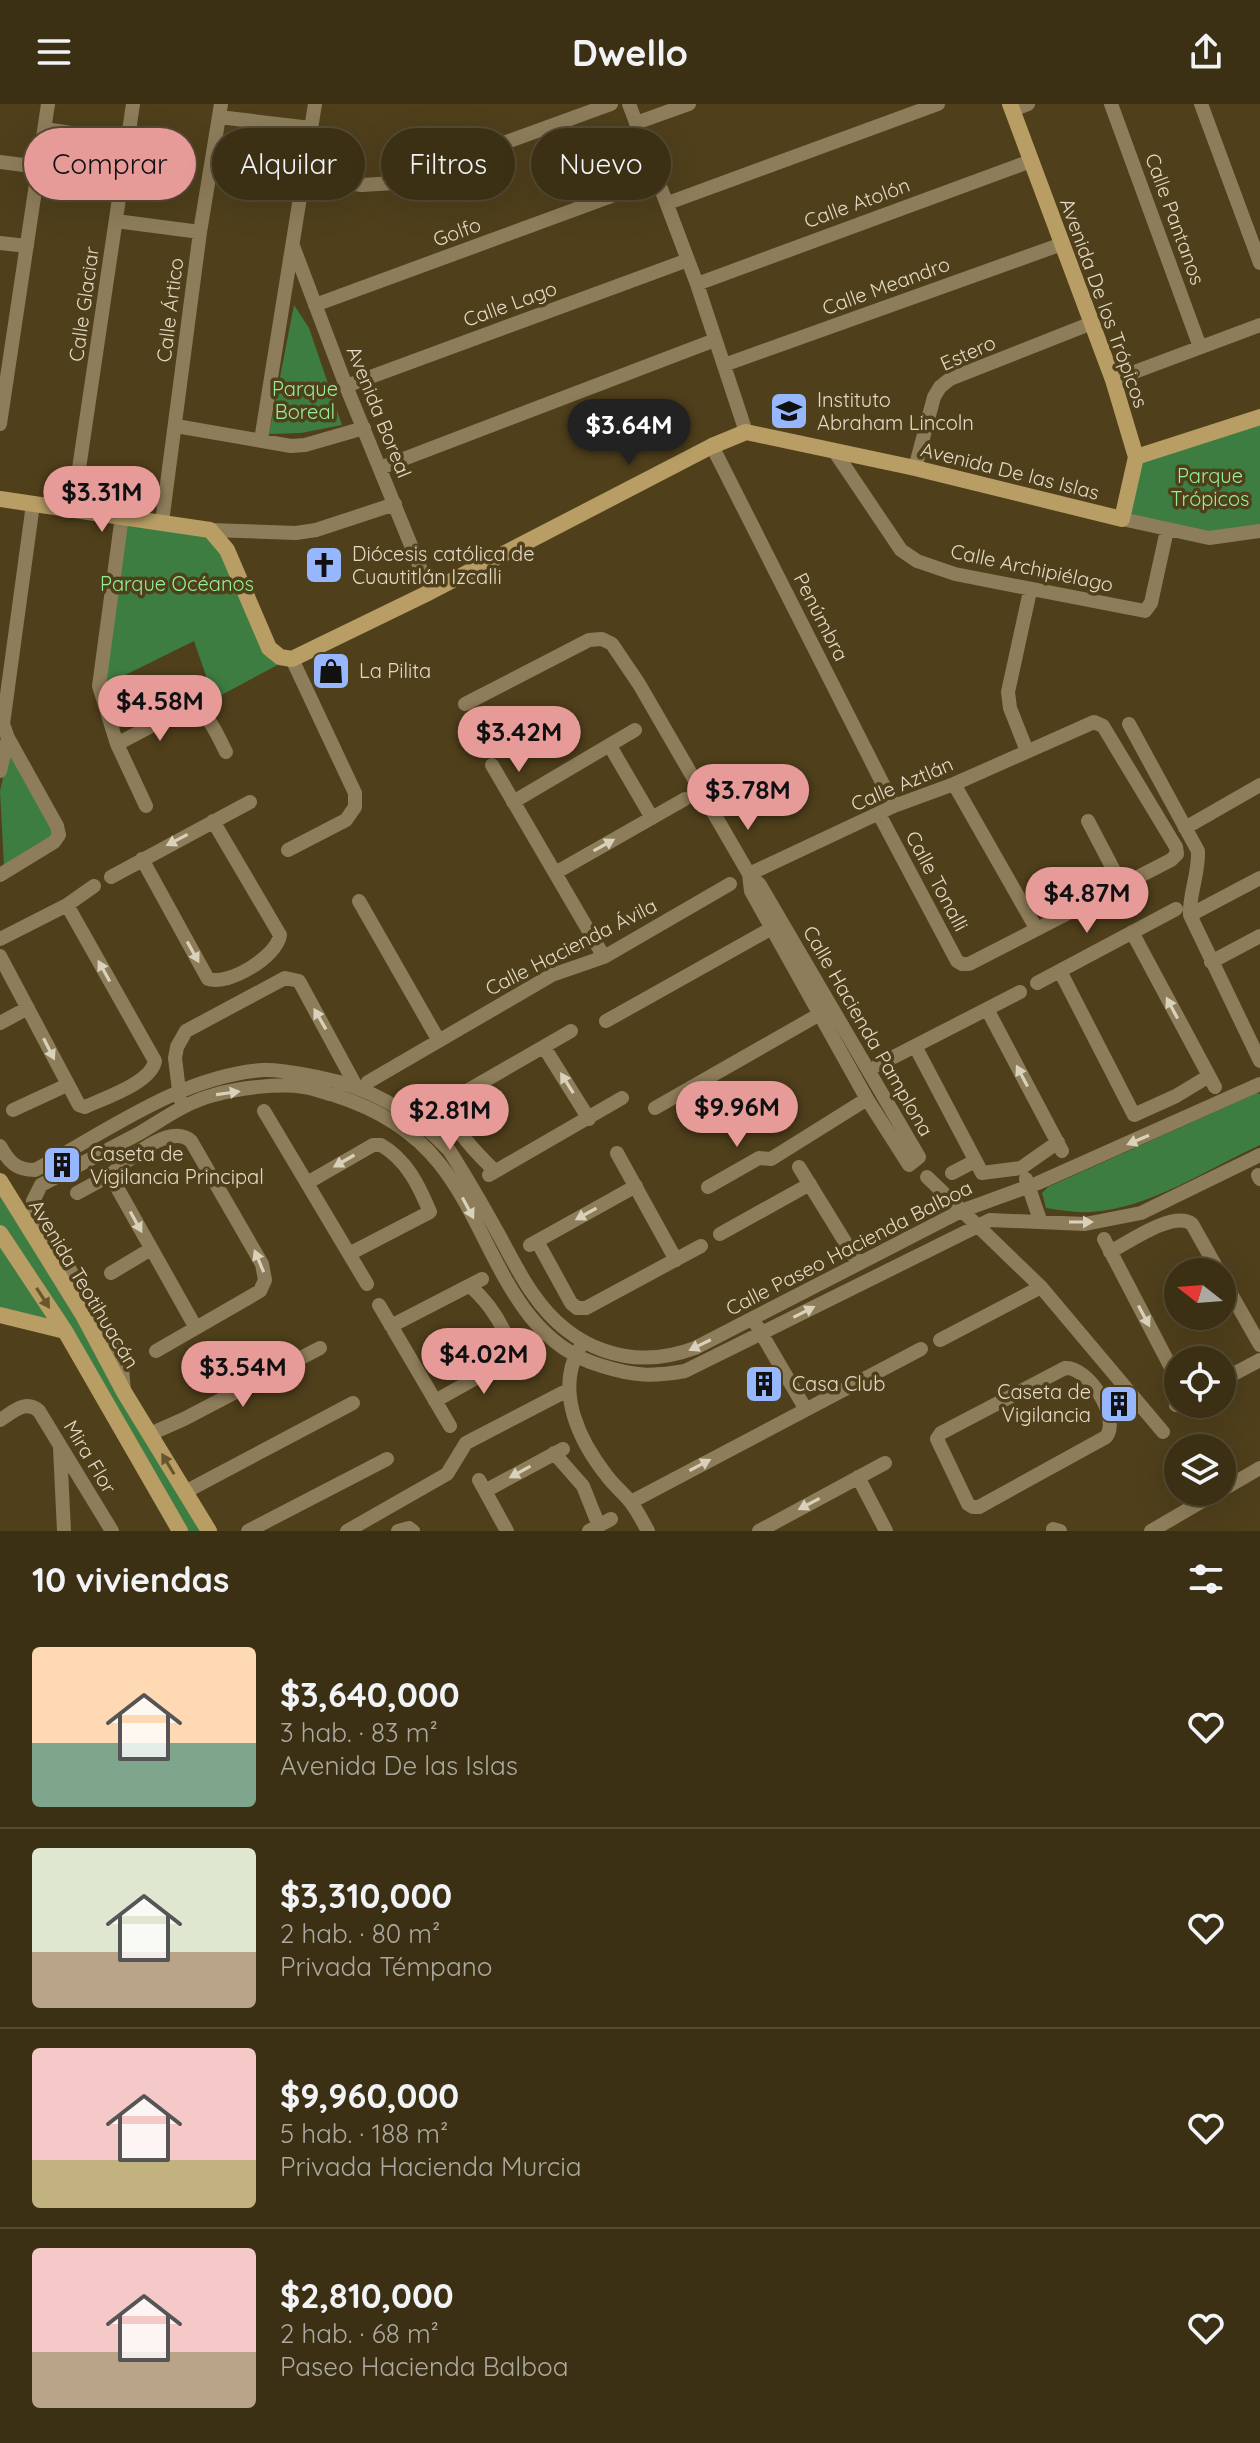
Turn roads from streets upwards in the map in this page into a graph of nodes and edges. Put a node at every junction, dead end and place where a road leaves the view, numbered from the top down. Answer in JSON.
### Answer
{"nodes":[{"id":1,"x":48,"y":104,"type":"edge"},
{"id":2,"x":133,"y":104,"type":"edge"},
{"id":3,"x":315,"y":104,"type":"edge"},
{"id":4,"x":611,"y":104,"type":"edge"},
{"id":5,"x":629,"y":104,"type":"edge"},
{"id":6,"x":689,"y":104,"type":"edge"},
{"id":7,"x":938,"y":104,"type":"edge"},
{"id":8,"x":1111,"y":104,"type":"edge"},
{"id":9,"x":1201,"y":104,"type":"edge"},
{"id":10,"x":1017,"y":106,"type":"edge"},
{"id":11,"x":220,"y":110,"type":"edge"},
{"id":12,"x":636,"y":123,"type":"junction"},
{"id":13,"x":45,"y":128,"type":"edge"},
{"id":14,"x":130,"y":128,"type":"edge"},
{"id":15,"x":311,"y":128,"type":"joint"},
{"id":16,"x":638,"y":128,"type":"edge"},
{"id":17,"x":1031,"y":161,"type":"junction"},
{"id":18,"x":0,"y":162,"type":"edge"},
{"id":19,"x":24,"y":165,"type":"edge"},
{"id":20,"x":365,"y":185,"type":"edge"},
{"id":21,"x":34,"y":200,"type":"edge"},
{"id":22,"x":119,"y":200,"type":"edge"},
{"id":23,"x":300,"y":200,"type":"edge"},
{"id":24,"x":601,"y":200,"type":"edge"},
{"id":25,"x":667,"y":200,"type":"edge"},
{"id":26,"x":668,"y":203,"type":"junction"},
{"id":27,"x":116,"y":221,"type":"junction"},
{"id":28,"x":200,"y":232,"type":"junction"},
{"id":29,"x":0,"y":243,"type":"edge"},
{"id":30,"x":1062,"y":244,"type":"junction"},
{"id":31,"x":27,"y":246,"type":"junction"},
{"id":32,"x":293,"y":246,"type":"junction"},
{"id":33,"x":688,"y":260,"type":"junction"},
{"id":34,"x":1260,"y":263,"type":"edge"},
{"id":35,"x":697,"y":284,"type":"junction"},
{"id":36,"x":315,"y":305,"type":"junction"},
{"id":37,"x":1092,"y":323,"type":"junction"},
{"id":38,"x":8,"y":325,"type":"edge"},
{"id":39,"x":1260,"y":325,"type":"edge"},
{"id":40,"x":715,"y":340,"type":"junction"},
{"id":41,"x":1200,"y":347,"type":"junction"},
{"id":42,"x":724,"y":365,"type":"junction"},
{"id":43,"x":1113,"y":380,"type":"junction"},
{"id":44,"x":346,"y":386,"type":"junction"},
{"id":45,"x":1,"y":407,"type":"edge"},
{"id":46,"x":1260,"y":417,"type":"edge"},
{"id":47,"x":0,"y":424,"type":"edge"},
{"id":48,"x":176,"y":426,"type":"junction"},
{"id":49,"x":364,"y":428,"type":"junction"},
{"id":50,"x":746,"y":432,"type":"junction"},
{"id":51,"x":261,"y":440,"type":"junction"},
{"id":52,"x":712,"y":446,"type":"junction"},
{"id":53,"x":835,"y":452,"type":"junction"},
{"id":54,"x":1136,"y":457,"type":"junction"},
{"id":55,"x":380,"y":468,"type":"junction"},
{"id":56,"x":915,"y":468,"type":"junction"},
{"id":57,"x":0,"y":499,"type":"edge"},
{"id":58,"x":33,"y":504,"type":"junction"},
{"id":59,"x":395,"y":504,"type":"junction"},
{"id":60,"x":73,"y":509,"type":"junction"},
{"id":61,"x":122,"y":516,"type":"junction"},
{"id":62,"x":1122,"y":519,"type":"junction"},
{"id":63,"x":162,"y":522,"type":"junction"},
{"id":64,"x":210,"y":530,"type":"junction"},
{"id":65,"x":1167,"y":530,"type":"junction"},
{"id":66,"x":1259,"y":534,"type":"edge"},
{"id":67,"x":1030,"y":591,"type":"junction"},
{"id":68,"x":430,"y":592,"type":"junction"},
{"id":69,"x":7,"y":641,"type":"edge"},
{"id":70,"x":292,"y":659,"type":"junction"},
{"id":71,"x":465,"y":704,"type":"dead end"},
{"id":72,"x":1129,"y":724,"type":"dead end"},
{"id":73,"x":4,"y":728,"type":"edge"},
{"id":74,"x":635,"y":730,"type":"dead end"},
{"id":75,"x":117,"y":744,"type":"junction"},
{"id":76,"x":610,"y":746,"type":"junction"},
{"id":77,"x":1027,"y":751,"type":"junction"},
{"id":78,"x":226,"y":752,"type":"dead end"},
{"id":79,"x":492,"y":765,"type":"dead end"},
{"id":80,"x":0,"y":771,"type":"edge"},
{"id":81,"x":954,"y":784,"type":"junction"},
{"id":82,"x":1260,"y":785,"type":"edge"},
{"id":83,"x":685,"y":799,"type":"dead end"},
{"id":84,"x":250,"y":802,"type":"dead end"},
{"id":85,"x":513,"y":802,"type":"junction"},
{"id":86,"x":146,"y":806,"type":"dead end"},
{"id":87,"x":894,"y":806,"type":"junction"},
{"id":88,"x":879,"y":814,"type":"junction"},
{"id":89,"x":652,"y":818,"type":"junction"},
{"id":90,"x":213,"y":821,"type":"junction"},
{"id":91,"x":1088,"y":821,"type":"dead end"},
{"id":92,"x":1185,"y":828,"type":"junction"},
{"id":93,"x":288,"y":850,"type":"dead end"},
{"id":94,"x":142,"y":859,"type":"junction"},
{"id":95,"x":0,"y":868,"type":"edge"},
{"id":96,"x":555,"y":873,"type":"junction"},
{"id":97,"x":749,"y":874,"type":"junction"},
{"id":98,"x":0,"y":875,"type":"edge"},
{"id":99,"x":111,"y":877,"type":"dead end"},
{"id":100,"x":1260,"y":878,"type":"edge"},
{"id":101,"x":730,"y":884,"type":"dead end"},
{"id":102,"x":1121,"y":884,"type":"junction"},
{"id":103,"x":94,"y":886,"type":"dead end"},
{"id":104,"x":359,"y":901,"type":"dead end"},
{"id":105,"x":67,"y":905,"type":"junction"},
{"id":106,"x":1183,"y":912,"type":"junction"},
{"id":107,"x":772,"y":928,"type":"junction"},
{"id":108,"x":1036,"y":928,"type":"junction"},
{"id":109,"x":1132,"y":932,"type":"junction"},
{"id":110,"x":1260,"y":936,"type":"edge"},
{"id":111,"x":0,"y":939,"type":"edge"},
{"id":112,"x":0,"y":956,"type":"edge"},
{"id":113,"x":604,"y":957,"type":"junction"},
{"id":114,"x":1211,"y":962,"type":"junction"},
{"id":115,"x":252,"y":969,"type":"junction"},
{"id":116,"x":1060,"y":971,"type":"junction"},
{"id":117,"x":1037,"y":983,"type":"dead end"},
{"id":118,"x":262,"y":990,"type":"junction"},
{"id":119,"x":1020,"y":992,"type":"dead end"},
{"id":120,"x":28,"y":1008,"type":"junction"},
{"id":121,"x":987,"y":1009,"type":"junction"},
{"id":122,"x":820,"y":1014,"type":"junction"},
{"id":123,"x":606,"y":1021,"type":"dead end"},
{"id":124,"x":0,"y":1023,"type":"edge"},
{"id":125,"x":571,"y":1031,"type":"dead end"},
{"id":126,"x":439,"y":1041,"type":"junction"},
{"id":127,"x":915,"y":1046,"type":"junction"},
{"id":128,"x":544,"y":1047,"type":"junction"},
{"id":129,"x":1260,"y":1061,"type":"edge"},
{"id":130,"x":878,"y":1065,"type":"dead end"},
{"id":131,"x":1260,"y":1084,"type":"edge"},
{"id":132,"x":67,"y":1085,"type":"junction"},
{"id":133,"x":130,"y":1087,"type":"junction"},
{"id":134,"x":179,"y":1092,"type":"junction"},
{"id":135,"x":372,"y":1095,"type":"junction"},
{"id":136,"x":1176,"y":1096,"type":"junction"},
{"id":137,"x":622,"y":1098,"type":"dead end"},
{"id":138,"x":867,"y":1099,"type":"junction"},
{"id":139,"x":655,"y":1108,"type":"dead end"},
{"id":140,"x":180,"y":1109,"type":"junction"},
{"id":141,"x":13,"y":1110,"type":"dead end"},
{"id":142,"x":144,"y":1110,"type":"junction"},
{"id":143,"x":264,"y":1111,"type":"dead end"},
{"id":144,"x":1188,"y":1118,"type":"junction"},
{"id":145,"x":589,"y":1119,"type":"junction"},
{"id":146,"x":143,"y":1139,"type":"junction"},
{"id":147,"x":466,"y":1141,"type":"junction"},
{"id":148,"x":0,"y":1146,"type":"edge"},
{"id":149,"x":449,"y":1150,"type":"junction"},
{"id":150,"x":617,"y":1153,"type":"dead end"},
{"id":151,"x":1260,"y":1155,"type":"edge"},
{"id":152,"x":975,"y":1161,"type":"junction"},
{"id":153,"x":440,"y":1164,"type":"junction"},
{"id":154,"x":799,"y":1167,"type":"dead end"},
{"id":155,"x":1021,"y":1168,"type":"junction"},
{"id":156,"x":952,"y":1173,"type":"dead end"},
{"id":157,"x":110,"y":1175,"type":"junction"},
{"id":158,"x":413,"y":1176,"type":"junction"},
{"id":159,"x":927,"y":1177,"type":"dead end"},
{"id":160,"x":0,"y":1181,"type":"edge"},
{"id":161,"x":307,"y":1183,"type":"junction"},
{"id":162,"x":810,"y":1184,"type":"junction"},
{"id":163,"x":1029,"y":1185,"type":"junction"},
{"id":164,"x":636,"y":1186,"type":"junction"},
{"id":165,"x":708,"y":1187,"type":"dead end"},
{"id":166,"x":77,"y":1193,"type":"dead end"},
{"id":167,"x":961,"y":1211,"type":"junction"},
{"id":168,"x":1141,"y":1213,"type":"junction"},
{"id":169,"x":1040,"y":1220,"type":"junction"},
{"id":170,"x":976,"y":1225,"type":"junction"},
{"id":171,"x":1151,"y":1230,"type":"junction"},
{"id":172,"x":0,"y":1233,"type":"edge"},
{"id":173,"x":720,"y":1234,"type":"dead end"},
{"id":174,"x":701,"y":1246,"type":"dead end"},
{"id":175,"x":151,"y":1249,"type":"junction"},
{"id":176,"x":349,"y":1254,"type":"junction"},
{"id":177,"x":1211,"y":1258,"type":"edge"},
{"id":178,"x":676,"y":1260,"type":"junction"},
{"id":179,"x":858,"y":1263,"type":"junction"},
{"id":180,"x":111,"y":1273,"type":"dead end"},
{"id":181,"x":557,"y":1280,"type":"junction"},
{"id":182,"x":367,"y":1284,"type":"dead end"},
{"id":183,"x":1041,"y":1287,"type":"junction"},
{"id":184,"x":533,"y":1294,"type":"junction"},
{"id":185,"x":1236,"y":1303,"type":"edge"},
{"id":186,"x":379,"y":1305,"type":"dead end"},
{"id":187,"x":521,"y":1306,"type":"junction"},
{"id":188,"x":0,"y":1315,"type":"edge"},
{"id":189,"x":498,"y":1318,"type":"junction"},
{"id":190,"x":753,"y":1318,"type":"junction"},
{"id":191,"x":391,"y":1326,"type":"junction"},
{"id":192,"x":196,"y":1328,"type":"junction"},
{"id":193,"x":65,"y":1331,"type":"junction"},
{"id":194,"x":761,"y":1334,"type":"junction"},
{"id":195,"x":940,"y":1340,"type":"dead end"},
{"id":196,"x":583,"y":1342,"type":"junction"},
{"id":197,"x":1260,"y":1345,"type":"edge"},
{"id":198,"x":320,"y":1348,"type":"dead end"},
{"id":199,"x":921,"y":1349,"type":"dead end"},
{"id":200,"x":156,"y":1351,"type":"dead end"},
{"id":201,"x":1164,"y":1354,"type":"edge"},
{"id":202,"x":575,"y":1357,"type":"junction"},
{"id":203,"x":1260,"y":1360,"type":"edge"},
{"id":204,"x":1236,"y":1373,"type":"edge"},
{"id":205,"x":1123,"y":1386,"type":"junction"},
{"id":206,"x":568,"y":1390,"type":"junction"},
{"id":207,"x":124,"y":1392,"type":"junction"},
{"id":208,"x":1102,"y":1397,"type":"junction"},
{"id":209,"x":435,"y":1401,"type":"junction"},
{"id":210,"x":353,"y":1403,"type":"dead end"},
{"id":211,"x":805,"y":1408,"type":"junction"},
{"id":212,"x":0,"y":1420,"type":"edge"},
{"id":213,"x":450,"y":1426,"type":"dead end"},
{"id":214,"x":1163,"y":1432,"type":"dead end"},
{"id":215,"x":150,"y":1434,"type":"junction"},
{"id":216,"x":60,"y":1445,"type":"junction"},
{"id":217,"x":387,"y":1459,"type":"dead end"},
{"id":218,"x":885,"y":1463,"type":"dead end"},
{"id":219,"x":1260,"y":1468,"type":"edge"},
{"id":220,"x":606,"y":1476,"type":"junction"},
{"id":221,"x":858,"y":1477,"type":"junction"},
{"id":222,"x":1236,"y":1482,"type":"edge"},
{"id":223,"x":583,"y":1486,"type":"junction"},
{"id":224,"x":87,"y":1491,"type":"junction"},
{"id":225,"x":185,"y":1492,"type":"junction"},
{"id":226,"x":62,"y":1502,"type":"junction"},
{"id":227,"x":631,"y":1502,"type":"junction"},
{"id":228,"x":1194,"y":1506,"type":"edge"},
{"id":229,"x":600,"y":1525,"type":"edge"},
{"id":230,"x":366,"y":1527,"type":"edge"},
{"id":231,"x":64,"y":1531,"type":"edge"},
{"id":232,"x":112,"y":1531,"type":"edge"},
{"id":233,"x":180,"y":1531,"type":"edge"},
{"id":234,"x":209,"y":1531,"type":"edge"},
{"id":235,"x":248,"y":1531,"type":"edge"},
{"id":236,"x":347,"y":1531,"type":"edge"},
{"id":237,"x":398,"y":1531,"type":"edge"},
{"id":238,"x":413,"y":1531,"type":"edge"},
{"id":239,"x":507,"y":1531,"type":"edge"},
{"id":240,"x":648,"y":1531,"type":"edge"},
{"id":241,"x":759,"y":1531,"type":"edge"},
{"id":242,"x":886,"y":1531,"type":"edge"},
{"id":243,"x":1151,"y":1531,"type":"edge"}],
"edges":[{"from":1,"to":13,"type":"street"},
{"from":2,"to":14,"type":"street","name":"Calle Glaciar"},
{"from":3,"to":15,"type":"street","name":"Avenida Boreal"},
{"from":4,"to":20,"type":"street"},
{"from":5,"to":12,"type":"street"},
{"from":6,"to":12,"type":"street"},
{"from":7,"to":26,"type":"street"},
{"from":8,"to":41,"type":"street","name":"Calle Pantanos"},
{"from":9,"to":34,"type":"street"},
{"from":10,"to":17,"type":"street","name":"Avenida De los Trópicos"},
{"from":11,"to":15,"type":"street"},
{"from":11,"to":28,"type":"street","name":"Calle Ártico"},
{"from":12,"to":16,"type":"street"},
{"from":17,"to":30,"type":"street","name":"Avenida De los Trópicos"},
{"from":17,"to":35,"type":"street","name":"Calle Atolón"},
{"from":18,"to":19,"type":"street"},
{"from":21,"to":31,"type":"street"},
{"from":22,"to":27,"type":"street","name":"Calle Glaciar"},
{"from":23,"to":32,"type":"street","name":"Avenida Boreal"},
{"from":24,"to":36,"type":"street","name":"Golfo"},
{"from":25,"to":26,"type":"street"},
{"from":26,"to":33,"type":"street"},
{"from":27,"to":28,"type":"street"},
{"from":27,"to":60,"type":"street","name":"Calle Glaciar"},
{"from":28,"to":48,"type":"street","name":"Calle Ártico"},
{"from":29,"to":31,"type":"street"},
{"from":30,"to":37,"type":"street","name":"Avenida De los Trópicos"},
{"from":30,"to":42,"type":"street","name":"Calle Meandro"},
{"from":31,"to":38,"type":"street"},
{"from":32,"to":36,"type":"street","name":"Avenida Boreal"},
{"from":32,"to":51,"type":"street","name":"Avenida Boreal"},
{"from":33,"to":35,"type":"street"},
{"from":33,"to":44,"type":"street","name":"Calle Lago"},
{"from":35,"to":40,"type":"street"},
{"from":36,"to":44,"type":"street","name":"Avenida Boreal"},
{"from":37,"to":43,"type":"street","name":"Avenida De los Trópicos"},
{"from":37,"to":56,"type":"street","name":"Estero"},
{"from":38,"to":45,"type":"street"},
{"from":39,"to":41,"type":"street"},
{"from":40,"to":42,"type":"street"},
{"from":40,"to":55,"type":"street"},
{"from":41,"to":43,"type":"street"},
{"from":42,"to":50,"type":"street"},
{"from":43,"to":54,"type":"street","name":"Avenida De los Trópicos"},
{"from":44,"to":49,"type":"street","name":"Avenida Boreal"},
{"from":45,"to":47,"type":"street"},
{"from":46,"to":54,"type":"street"},
{"from":48,"to":51,"type":"street"},
{"from":48,"to":63,"type":"street","name":"Calle Ártico"},
{"from":49,"to":51,"type":"street"},
{"from":49,"to":55,"type":"street","name":"Avenida Boreal"},
{"from":50,"to":52,"type":"street"},
{"from":50,"to":53,"type":"street","name":"Avenida De las Islas"},
{"from":52,"to":68,"type":"street"},
{"from":52,"to":87,"type":"street","name":"Penúmbra"},
{"from":53,"to":56,"type":"street","name":"Avenida De las Islas"},
{"from":53,"to":67,"type":"street","name":"Calle Archipiélago"},
{"from":54,"to":62,"type":"street","name":"Avenida De los Trópicos"},
{"from":55,"to":59,"type":"street","name":"Avenida Boreal"},
{"from":56,"to":62,"type":"street","name":"Avenida De las Islas"},
{"from":57,"to":58,"type":"street"},
{"from":58,"to":60,"type":"street"},
{"from":58,"to":69,"type":"street"},
{"from":59,"to":64,"type":"street"},
{"from":59,"to":68,"type":"street","name":"Avenida Boreal"},
{"from":60,"to":61,"type":"street"},
{"from":61,"to":63,"type":"street"},
{"from":61,"to":75,"type":"street"},
{"from":62,"to":65,"type":"street","name":"Avenida De las Islas"},
{"from":63,"to":64,"type":"street"},
{"from":64,"to":70,"type":"street"},
{"from":65,"to":66,"type":"street","name":"Avenida De las Islas"},
{"from":65,"to":67,"type":"street","name":"Calle Archipiélago"},
{"from":67,"to":77,"type":"street"},
{"from":68,"to":70,"type":"street"},
{"from":69,"to":73,"type":"street"},
{"from":70,"to":93,"type":"street"},
{"from":71,"to":97,"type":"street","name":"Calle Hacienda Pamplona"},
{"from":72,"to":92,"type":"street"},
{"from":73,"to":80,"type":"street"},
{"from":73,"to":98,"type":"street"},
{"from":74,"to":76,"type":"street"},
{"from":75,"to":78,"type":"street"},
{"from":75,"to":86,"type":"street"},
{"from":76,"to":85,"type":"street"},
{"from":76,"to":89,"type":"street"},
{"from":77,"to":81,"type":"street","name":"Calle Aztlán"},
{"from":77,"to":102,"type":"street","name":"Calle Aztlán"},
{"from":79,"to":85,"type":"street"},
{"from":81,"to":87,"type":"street","name":"Calle Aztlán"},
{"from":81,"to":108,"type":"street"},
{"from":82,"to":92,"type":"street"},
{"from":83,"to":89,"type":"street"},
{"from":84,"to":90,"type":"street"},
{"from":85,"to":96,"type":"street"},
{"from":87,"to":88,"type":"street","name":"Calle Aztlán"},
{"from":88,"to":97,"type":"street","name":"Calle Aztlán"},
{"from":88,"to":108,"type":"street","name":"Calle Tonalli"},
{"from":96,"to":89,"type":"street","one_way":true},
{"from":90,"to":94,"type":"street","one_way":true},
{"from":90,"to":115,"type":"street"},
{"from":91,"to":102,"type":"street"},
{"from":92,"to":106,"type":"street"},
{"from":94,"to":99,"type":"street"},
{"from":94,"to":115,"type":"street","one_way":true},
{"from":95,"to":98,"type":"street"},
{"from":96,"to":113,"type":"street"},
{"from":97,"to":107,"type":"street","name":"Calle Hacienda Pamplona"},
{"from":97,"to":138,"type":"street","name":"Calle Hacienda Pamplona"},
{"from":100,"to":106,"type":"street"},
{"from":101,"to":113,"type":"street","name":"Calle Hacienda Ávila"},
{"from":102,"to":108,"type":"street"},
{"from":103,"to":105,"type":"street"},
{"from":104,"to":126,"type":"street"},
{"from":105,"to":111,"type":"street"},
{"from":133,"to":105,"type":"street","one_way":true},
{"from":106,"to":109,"type":"street"},
{"from":106,"to":114,"type":"street"},
{"from":107,"to":122,"type":"street","name":"Calle Hacienda Pamplona"},
{"from":107,"to":123,"type":"street"},
{"from":109,"to":116,"type":"street"},
{"from":136,"to":109,"type":"street","one_way":true},
{"from":110,"to":114,"type":"street"},
{"from":112,"to":120,"type":"street"},
{"from":113,"to":126,"type":"street","name":"Calle Hacienda Ávila"},
{"from":114,"to":129,"type":"street"},
{"from":115,"to":118,"type":"street"},
{"from":116,"to":117,"type":"street"},
{"from":116,"to":136,"type":"street"},
{"from":118,"to":134,"type":"street"},
{"from":135,"to":118,"type":"street","one_way":true},
{"from":119,"to":121,"type":"street"},
{"from":120,"to":124,"type":"street"},
{"from":120,"to":132,"type":"street","one_way":true},
{"from":121,"to":127,"type":"street"},
{"from":155,"to":121,"type":"street","one_way":true},
{"from":122,"to":138,"type":"street","name":"Calle Hacienda Pamplona"},
{"from":122,"to":139,"type":"street"},
{"from":125,"to":128,"type":"street"},
{"from":126,"to":135,"type":"street","name":"Calle Hacienda Ávila"},
{"from":127,"to":130,"type":"street"},
{"from":127,"to":152,"type":"street"},
{"from":145,"to":128,"type":"street","one_way":true},
{"from":128,"to":147,"type":"street"},
{"from":131,"to":144,"type":"street","name":"Calle Paseo Hacienda Balboa"},
{"from":132,"to":133,"type":"street"},
{"from":132,"to":141,"type":"street"},
{"from":133,"to":142,"type":"street"},
{"from":134,"to":135,"type":"street"},
{"from":134,"to":140,"type":"street"},
{"from":134,"to":142,"type":"street"},
{"from":140,"to":135,"type":"street","one_way":true},
{"from":135,"to":149,"type":"street"},
{"from":135,"to":153,"type":"street","name":"Calle Paseo Hacienda Balboa"},
{"from":136,"to":144,"type":"street"},
{"from":137,"to":145,"type":"street"},
{"from":138,"to":165,"type":"street"},
{"from":140,"to":146,"type":"street"},
{"from":142,"to":148,"type":"street"},
{"from":143,"to":161,"type":"street"},
{"from":144,"to":163,"type":"street","name":"Calle Paseo Hacienda Balboa","one_way":true},
{"from":145,"to":147,"type":"street"},
{"from":146,"to":157,"type":"street"},
{"from":192,"to":146,"type":"street","one_way":true},
{"from":146,"to":207,"type":"street"},
{"from":147,"to":149,"type":"street"},
{"from":149,"to":184,"type":"street"},
{"from":150,"to":164,"type":"street"},
{"from":151,"to":168,"type":"street","name":"Calle Paseo Hacienda Balboa"},
{"from":152,"to":155,"type":"street"},
{"from":152,"to":156,"type":"street"},
{"from":153,"to":158,"type":"street"},
{"from":153,"to":187,"type":"street","name":"Calle Paseo Hacienda Balboa","one_way":true},
{"from":154,"to":162,"type":"street"},
{"from":155,"to":163,"type":"street"},
{"from":157,"to":166,"type":"street"},
{"from":157,"to":175,"type":"street","one_way":true},
{"from":158,"to":161,"type":"street","one_way":true},
{"from":158,"to":176,"type":"street"},
{"from":159,"to":167,"type":"street"},
{"from":160,"to":207,"type":"street","name":"Avenida Teotihuacán"},
{"from":161,"to":176,"type":"street"},
{"from":162,"to":173,"type":"street"},
{"from":162,"to":179,"type":"street"},
{"from":163,"to":167,"type":"street","name":"Calle Paseo Hacienda Balboa"},
{"from":163,"to":169,"type":"street"},
{"from":164,"to":178,"type":"street"},
{"from":164,"to":181,"type":"street","one_way":true},
{"from":167,"to":170,"type":"street"},
{"from":167,"to":179,"type":"street","name":"Calle Paseo Hacienda Balboa"},
{"from":169,"to":168,"type":"street","name":"Calle Paseo Hacienda Balboa","one_way":true},
{"from":168,"to":171,"type":"street"},
{"from":169,"to":170,"type":"street","name":"Calle Paseo Hacienda Balboa"},
{"from":170,"to":183,"type":"street"},
{"from":194,"to":170,"type":"street","name":"Calle Paseo Hacienda Balboa","one_way":true},
{"from":171,"to":177,"type":"street"},
{"from":171,"to":201,"type":"street","one_way":true},
{"from":172,"to":193,"type":"street","name":"Avenida Teotihuacán","one_way":true},
{"from":174,"to":178,"type":"street"},
{"from":175,"to":180,"type":"street"},
{"from":175,"to":192,"type":"street"},
{"from":176,"to":182,"type":"street"},
{"from":178,"to":181,"type":"street"},
{"from":179,"to":190,"type":"street","name":"Calle Paseo Hacienda Balboa"},
{"from":181,"to":184,"type":"street"},
{"from":183,"to":195,"type":"street"},
{"from":183,"to":205,"type":"street"},
{"from":184,"to":196,"type":"street"},
{"from":185,"to":197,"type":"street"},
{"from":186,"to":191,"type":"street"},
{"from":187,"to":189,"type":"street"},
{"from":187,"to":202,"type":"street","name":"Calle Paseo Hacienda Balboa"},
{"from":188,"to":193,"type":"street"},
{"from":189,"to":191,"type":"street"},
{"from":189,"to":209,"type":"street"},
{"from":190,"to":194,"type":"street"},
{"from":190,"to":196,"type":"street","name":"Calle Paseo Hacienda Balboa","one_way":true},
{"from":191,"to":209,"type":"street"},
{"from":192,"to":200,"type":"street"},
{"from":193,"to":233,"type":"street","name":"Avenida Teotihuacán"},
{"from":194,"to":202,"type":"street","name":"Calle Paseo Hacienda Balboa"},
{"from":194,"to":211,"type":"street"},
{"from":196,"to":202,"type":"street"},
{"from":198,"to":215,"type":"street"},
{"from":199,"to":211,"type":"street"},
{"from":202,"to":206,"type":"street"},
{"from":203,"to":204,"type":"street"},
{"from":205,"to":208,"type":"street"},
{"from":205,"to":214,"type":"street"},
{"from":206,"to":220,"type":"street"},
{"from":206,"to":230,"type":"street"},
{"from":207,"to":215,"type":"street","name":"Avenida Teotihuacán"},
{"from":208,"to":208,"type":"street"},
{"from":209,"to":213,"type":"street"},
{"from":210,"to":225,"type":"street"},
{"from":227,"to":211,"type":"street","one_way":true},
{"from":212,"to":216,"type":"street","name":"Mira Flor"},
{"from":225,"to":215,"type":"street","name":"Avenida Teotihuacán","one_way":true},
{"from":216,"to":224,"type":"street","name":"Mira Flor"},
{"from":216,"to":226,"type":"street"},
{"from":217,"to":235,"type":"street"},
{"from":218,"to":221,"type":"street"},
{"from":219,"to":222,"type":"street"},
{"from":220,"to":223,"type":"street"},
{"from":220,"to":227,"type":"street"},
{"from":221,"to":241,"type":"street","one_way":true},
{"from":221,"to":242,"type":"street"},
{"from":223,"to":229,"type":"street"},
{"from":223,"to":239,"type":"street","one_way":true},
{"from":224,"to":226,"type":"street"},
{"from":224,"to":232,"type":"street","name":"Mira Flor"},
{"from":225,"to":234,"type":"street","name":"Avenida Teotihuacán"},
{"from":226,"to":231,"type":"street"},
{"from":227,"to":240,"type":"street"},
{"from":228,"to":243,"type":"street"},
{"from":230,"to":236,"type":"street"},
{"from":237,"to":238,"type":"street"}]}
